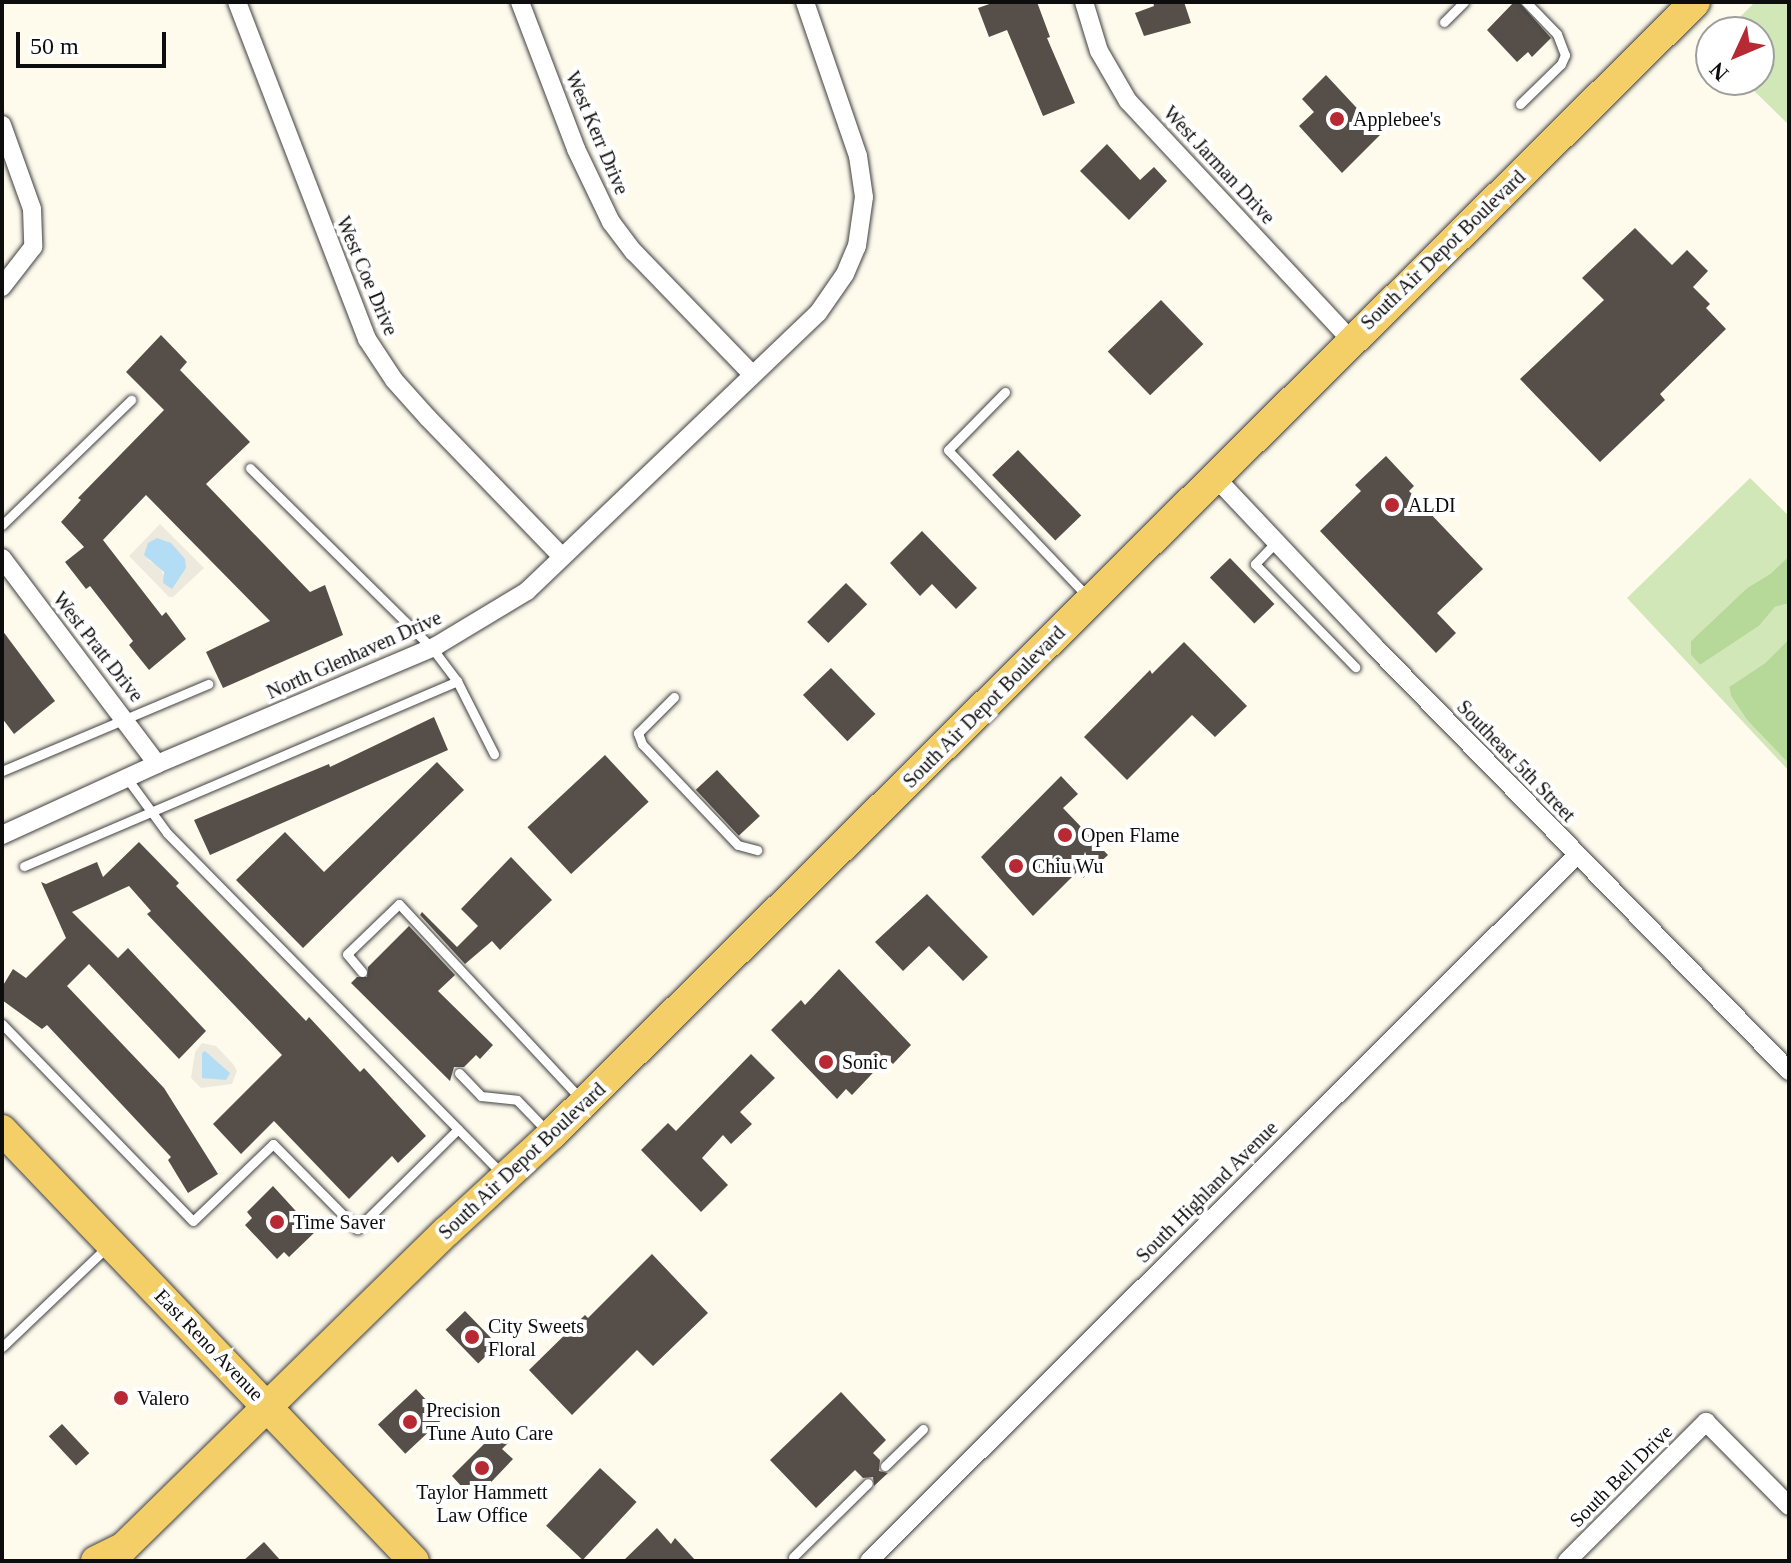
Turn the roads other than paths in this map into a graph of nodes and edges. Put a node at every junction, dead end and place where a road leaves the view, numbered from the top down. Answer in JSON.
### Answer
{"nodes":[{"id":1,"x":237,"y":2,"type":"edge"},
{"id":2,"x":520,"y":2,"type":"edge"},
{"id":3,"x":805,"y":2,"type":"edge"},
{"id":4,"x":1084,"y":2,"type":"edge"},
{"id":5,"x":1464,"y":2,"type":"edge"},
{"id":6,"x":1526,"y":2,"type":"edge"},
{"id":7,"x":1695,"y":2,"type":"edge"},
{"id":8,"x":1444,"y":22,"type":"dead end"},
{"id":9,"x":1520,"y":104,"type":"dead end"},
{"id":10,"x":2,"y":125,"type":"edge"},
{"id":11,"x":2,"y":287,"type":"edge"},
{"id":12,"x":1351,"y":340,"type":"junction"},
{"id":13,"x":752,"y":374,"type":"junction"},
{"id":14,"x":1005,"y":392,"type":"dead end"},
{"id":15,"x":131,"y":400,"type":"dead end"},
{"id":16,"x":250,"y":468,"type":"dead end"},
{"id":17,"x":1216,"y":478,"type":"junction"},
{"id":18,"x":2,"y":525,"type":"edge"},
{"id":19,"x":1277,"y":541,"type":"junction"},
{"id":20,"x":562,"y":557,"type":"junction"},
{"id":21,"x":2,"y":558,"type":"edge"},
{"id":22,"x":1092,"y":600,"type":"junction"},
{"id":23,"x":432,"y":648,"type":"junction"},
{"id":24,"x":1355,"y":667,"type":"dead end"},
{"id":25,"x":457,"y":681,"type":"junction"},
{"id":26,"x":208,"y":684,"type":"dead end"},
{"id":27,"x":674,"y":697,"type":"dead end"},
{"id":28,"x":126,"y":720,"type":"junction"},
{"id":29,"x":494,"y":754,"type":"dead end"},
{"id":30,"x":157,"y":764,"type":"junction"},
{"id":31,"x":2,"y":771,"type":"edge"},
{"id":32,"x":126,"y":777,"type":"junction"},
{"id":33,"x":152,"y":812,"type":"junction"},
{"id":34,"x":4,"y":829,"type":"edge"},
{"id":35,"x":757,"y":850,"type":"dead end"},
{"id":36,"x":1577,"y":855,"type":"junction"},
{"id":37,"x":24,"y":866,"type":"dead end"},
{"id":38,"x":362,"y":972,"type":"dead end"},
{"id":39,"x":2,"y":1024,"type":"edge"},
{"id":40,"x":1789,"y":1071,"type":"edge"},
{"id":41,"x":459,"y":1073,"type":"dead end"},
{"id":42,"x":584,"y":1102,"type":"junction"},
{"id":43,"x":458,"y":1129,"type":"junction"},
{"id":44,"x":2,"y":1130,"type":"edge"},
{"id":45,"x":551,"y":1135,"type":"junction"},
{"id":46,"x":505,"y":1178,"type":"junction"},
{"id":47,"x":111,"y":1243,"type":"junction"},
{"id":48,"x":2,"y":1347,"type":"edge"},
{"id":49,"x":268,"y":1406,"type":"junction"},
{"id":50,"x":923,"y":1429,"type":"dead end"},
{"id":51,"x":885,"y":1466,"type":"dead end"},
{"id":52,"x":868,"y":1483,"type":"dead end"},
{"id":53,"x":1789,"y":1506,"type":"edge"},
{"id":54,"x":122,"y":1555,"type":"edge"},
{"id":55,"x":793,"y":1557,"type":"dead end"},
{"id":56,"x":96,"y":1561,"type":"edge"},
{"id":57,"x":414,"y":1561,"type":"edge"},
{"id":58,"x":869,"y":1561,"type":"edge"},
{"id":59,"x":1567,"y":1561,"type":"edge"}],
"edges":[{"from":1,"to":20,"type":"street","name":"West Coe Drive"},
{"from":2,"to":13,"type":"street","name":"West Kerr Drive"},
{"from":3,"to":13,"type":"street","name":"North Glenhaven Drive"},
{"from":4,"to":12,"type":"street","name":"West Jarman Drive"},
{"from":5,"to":8,"type":"lane"},
{"from":6,"to":9,"type":"lane"},
{"from":7,"to":12,"type":"main road","name":"South Air Depot Boulevard"},
{"from":10,"to":11,"type":"street"},
{"from":12,"to":17,"type":"main road","name":"South Air Depot Boulevard"},
{"from":13,"to":20,"type":"street","name":"North Glenhaven Drive"},
{"from":14,"to":22,"type":"lane"},
{"from":15,"to":18,"type":"lane"},
{"from":16,"to":23,"type":"lane"},
{"from":17,"to":19,"type":"street","name":"Southeast 5th Street"},
{"from":17,"to":22,"type":"main road","name":"South Air Depot Boulevard"},
{"from":19,"to":24,"type":"lane"},
{"from":19,"to":36,"type":"street","name":"Southeast 5th Street"},
{"from":20,"to":23,"type":"street","name":"North Glenhaven Drive"},
{"from":21,"to":28,"type":"street","name":"West Pratt Drive"},
{"from":22,"to":42,"type":"main road","name":"South Air Depot Boulevard"},
{"from":23,"to":25,"type":"lane"},
{"from":23,"to":30,"type":"street","name":"North Glenhaven Drive"},
{"from":25,"to":29,"type":"lane"},
{"from":25,"to":33,"type":"lane"},
{"from":26,"to":28,"type":"lane"},
{"from":27,"to":35,"type":"lane"},
{"from":28,"to":30,"type":"street","name":"West Pratt Drive"},
{"from":28,"to":31,"type":"lane"},
{"from":30,"to":32,"type":"street","name":"North Glenhaven Drive"},
{"from":32,"to":33,"type":"lane"},
{"from":32,"to":34,"type":"street","name":"North Glenhaven Drive"},
{"from":33,"to":37,"type":"lane"},
{"from":33,"to":43,"type":"lane"},
{"from":36,"to":40,"type":"street","name":"Southeast 5th Street"},
{"from":36,"to":58,"type":"street","name":"South Highland Avenue"},
{"from":38,"to":42,"type":"lane"},
{"from":39,"to":43,"type":"lane"},
{"from":41,"to":45,"type":"lane"},
{"from":42,"to":45,"type":"main road","name":"South Air Depot Boulevard"},
{"from":43,"to":46,"type":"lane"},
{"from":44,"to":47,"type":"main road","name":"East Reno Avenue"},
{"from":45,"to":46,"type":"main road","name":"South Air Depot Boulevard"},
{"from":46,"to":49,"type":"main road","name":"South Air Depot Boulevard"},
{"from":47,"to":48,"type":"lane"},
{"from":47,"to":49,"type":"main road","name":"East Reno Avenue"},
{"from":49,"to":54,"type":"main road","name":"South Air Depot Boulevard"},
{"from":49,"to":57,"type":"main road","name":"East Reno Avenue"},
{"from":50,"to":51,"type":"lane"},
{"from":52,"to":55,"type":"lane"},
{"from":53,"to":59,"type":"street","name":"South Bell Drive"},
{"from":54,"to":56,"type":"main road","name":"South Air Depot Boulevard"}]}
